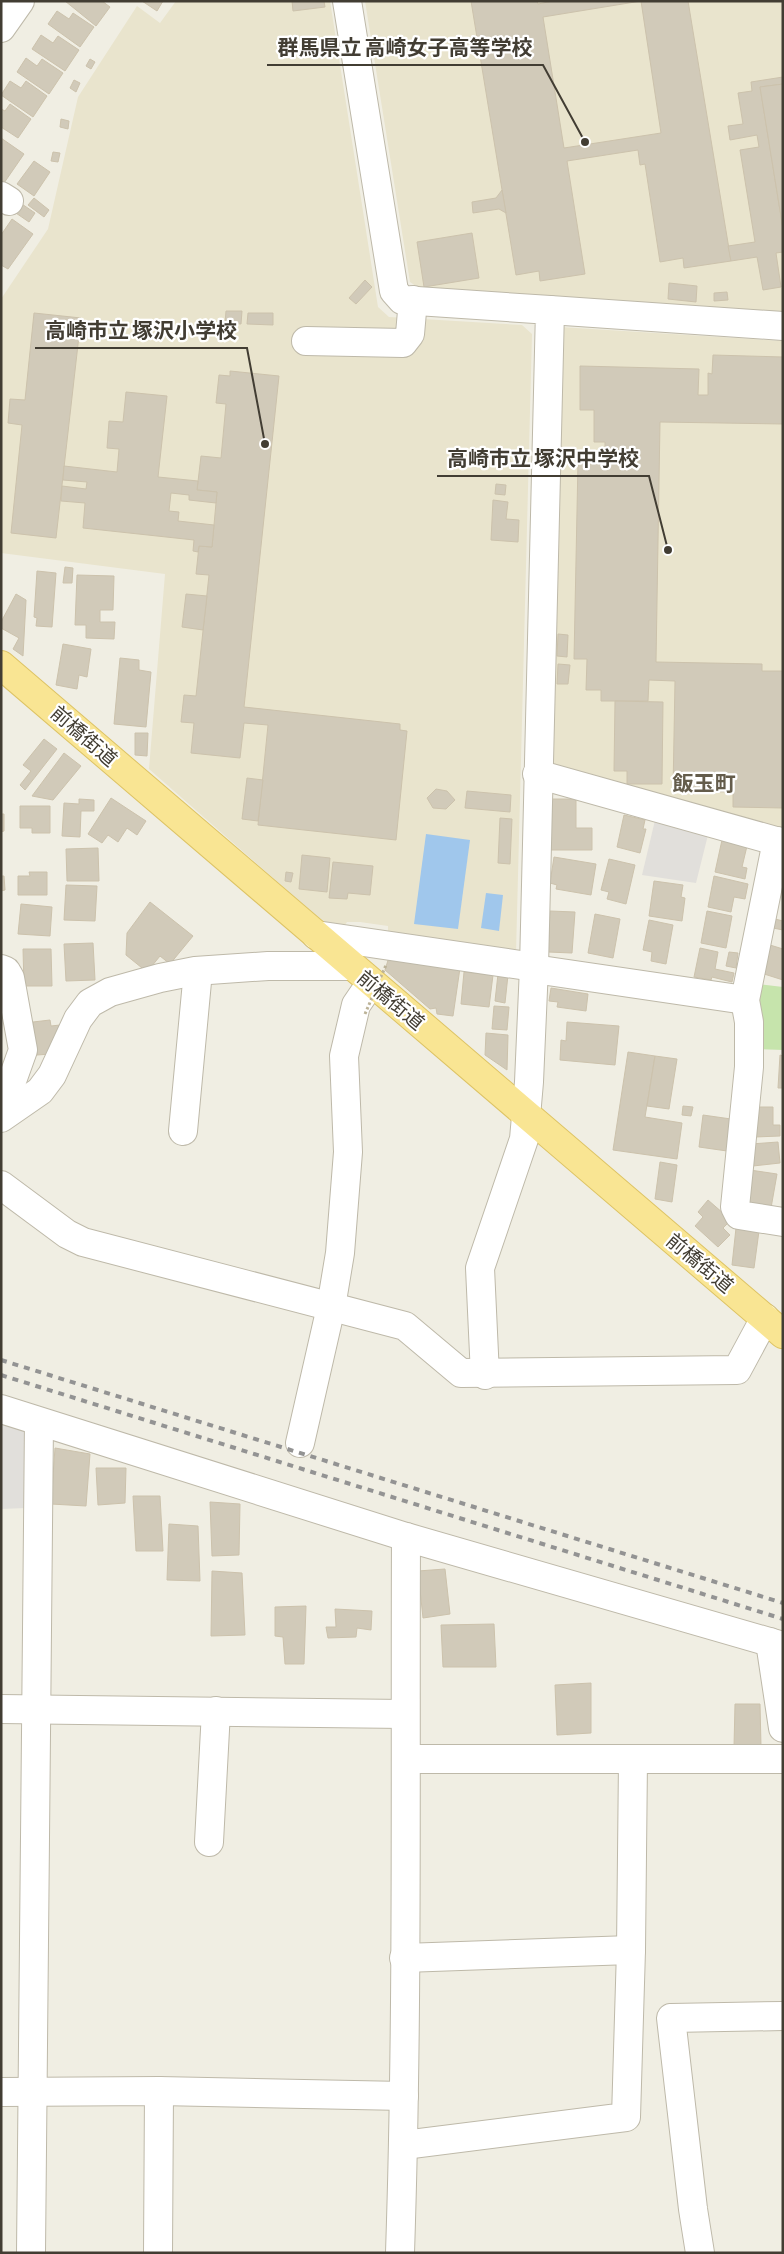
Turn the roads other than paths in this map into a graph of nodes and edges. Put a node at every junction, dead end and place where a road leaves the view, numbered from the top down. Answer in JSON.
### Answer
{"nodes":[{"id":1,"x":20,"y":1,"type":"edge"},
{"id":2,"x":347,"y":1,"type":"edge"},
{"id":3,"x":1,"y":28,"type":"edge"},
{"id":4,"x":413,"y":300,"type":"junction"},
{"id":5,"x":550,"y":310,"type":"junction"},
{"id":6,"x":783,"y":326,"type":"edge"},
{"id":7,"x":306,"y":341,"type":"dead end"},
{"id":8,"x":1,"y":666,"type":"edge"},
{"id":9,"x":537,"y":774,"type":"junction"},
{"id":10,"x":780,"y":842,"type":"edge"},
{"id":11,"x":316,"y":935,"type":"junction"},
{"id":12,"x":534,"y":968,"type":"junction"},
{"id":13,"x":1,"y":969,"type":"edge"},
{"id":14,"x":198,"y":971,"type":"junction"},
{"id":15,"x":369,"y":971,"type":"junction"},
{"id":16,"x":745,"y":1000,"type":"junction"},
{"id":17,"x":526,"y":1116,"type":"junction"},
{"id":18,"x":3,"y":1117,"type":"edge"},
{"id":19,"x":183,"y":1131,"type":"dead end"},
{"id":20,"x":1,"y":1185,"type":"edge"},
{"id":21,"x":783,"y":1222,"type":"edge"},
{"id":22,"x":331,"y":1307,"type":"junction"},
{"id":23,"x":774,"y":1326,"type":"edge"},
{"id":24,"x":485,"y":1375,"type":"junction"},
{"id":25,"x":1,"y":1409,"type":"edge"},
{"id":26,"x":39,"y":1422,"type":"junction"},
{"id":27,"x":300,"y":1443,"type":"dead end"},
{"id":28,"x":406,"y":1537,"type":"junction"},
{"id":29,"x":777,"y":1644,"type":"edge"},
{"id":30,"x":1,"y":1709,"type":"edge"},
{"id":31,"x":38,"y":1709,"type":"junction"},
{"id":32,"x":216,"y":1711,"type":"junction"},
{"id":33,"x":405,"y":1714,"type":"junction"},
{"id":34,"x":783,"y":1728,"type":"edge"},
{"id":35,"x":407,"y":1759,"type":"junction"},
{"id":36,"x":783,"y":1759,"type":"edge"},
{"id":37,"x":633,"y":1760,"type":"junction"},
{"id":38,"x":209,"y":1842,"type":"dead end"},
{"id":39,"x":631,"y":1950,"type":"junction"},
{"id":40,"x":404,"y":1958,"type":"junction"},
{"id":41,"x":783,"y":2016,"type":"edge"},
{"id":42,"x":629,"y":2018,"type":"junction"},
{"id":43,"x":671,"y":2018,"type":"junction"},
{"id":44,"x":159,"y":2091,"type":"junction"},
{"id":45,"x":1,"y":2092,"type":"edge"},
{"id":46,"x":33,"y":2092,"type":"junction"},
{"id":47,"x":404,"y":2096,"type":"junction"},
{"id":48,"x":404,"y":2145,"type":"junction"},
{"id":49,"x":31,"y":2253,"type":"edge"},
{"id":50,"x":158,"y":2253,"type":"edge"},
{"id":51,"x":400,"y":2253,"type":"edge"},
{"id":52,"x":700,"y":2253,"type":"edge"}],
"edges":[{"from":1,"to":3,"type":"street"},
{"from":2,"to":4,"type":"street"},
{"from":4,"to":5,"type":"street"},
{"from":4,"to":7,"type":"street"},
{"from":5,"to":6,"type":"street"},
{"from":5,"to":9,"type":"street"},
{"from":8,"to":11,"type":"main road","name":"前橋街道"},
{"from":9,"to":10,"type":"street"},
{"from":9,"to":12,"type":"street"},
{"from":10,"to":16,"type":"street"},
{"from":11,"to":12,"type":"street"},
{"from":11,"to":15,"type":"main road","name":"前橋街道"},
{"from":12,"to":16,"type":"street"},
{"from":12,"to":17,"type":"street"},
{"from":13,"to":18,"type":"street"},
{"from":14,"to":15,"type":"street"},
{"from":14,"to":18,"type":"street"},
{"from":14,"to":19,"type":"street"},
{"from":15,"to":17,"type":"main road","name":"前橋街道"},
{"from":15,"to":22,"type":"street"},
{"from":16,"to":21,"type":"street"},
{"from":17,"to":23,"type":"main road","name":"前橋街道"},
{"from":17,"to":24,"type":"street"},
{"from":20,"to":22,"type":"street"},
{"from":22,"to":24,"type":"street"},
{"from":22,"to":27,"type":"street"},
{"from":23,"to":24,"type":"street"},
{"from":25,"to":26,"type":"street"},
{"from":26,"to":28,"type":"street"},
{"from":26,"to":31,"type":"street"},
{"from":28,"to":29,"type":"street"},
{"from":28,"to":33,"type":"street"},
{"from":29,"to":34,"type":"street"},
{"from":30,"to":31,"type":"street"},
{"from":31,"to":32,"type":"street"},
{"from":31,"to":46,"type":"street"},
{"from":32,"to":33,"type":"street"},
{"from":32,"to":38,"type":"street"},
{"from":33,"to":35,"type":"street"},
{"from":35,"to":37,"type":"street"},
{"from":35,"to":40,"type":"street"},
{"from":36,"to":37,"type":"street"},
{"from":37,"to":39,"type":"street"},
{"from":39,"to":40,"type":"street"},
{"from":39,"to":42,"type":"street"},
{"from":40,"to":47,"type":"street"},
{"from":41,"to":43,"type":"street"},
{"from":42,"to":43,"type":"street"},
{"from":42,"to":48,"type":"street"},
{"from":43,"to":52,"type":"street"},
{"from":44,"to":46,"type":"street"},
{"from":44,"to":47,"type":"street"},
{"from":44,"to":50,"type":"street"},
{"from":45,"to":46,"type":"street"},
{"from":46,"to":49,"type":"street"},
{"from":47,"to":48,"type":"street"},
{"from":48,"to":51,"type":"street"}]}
